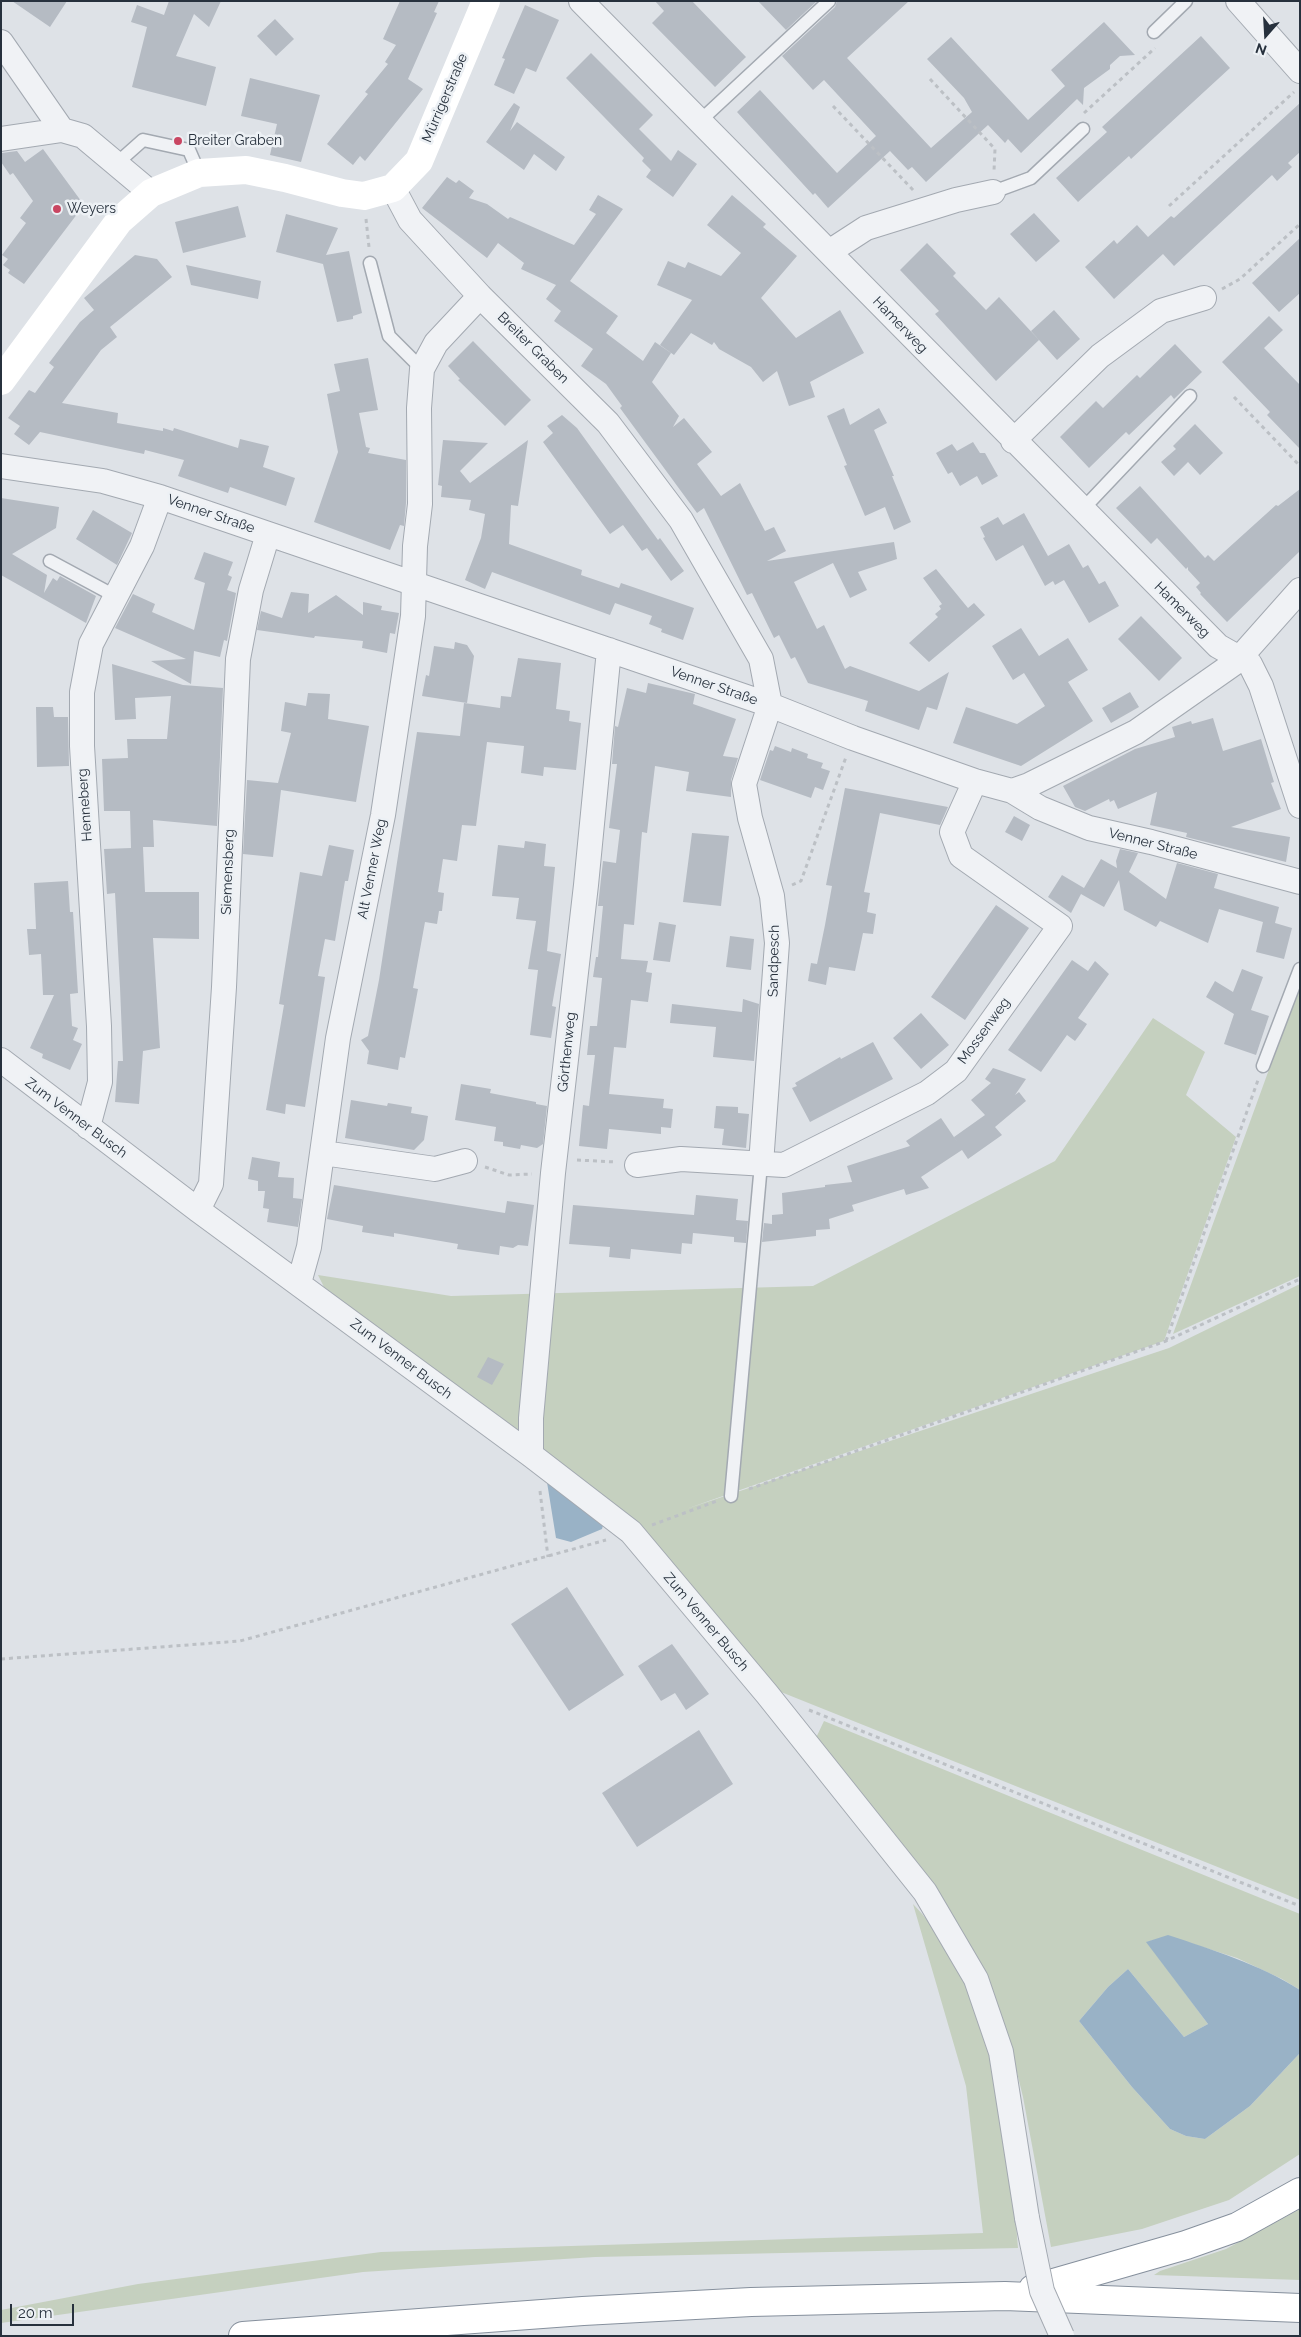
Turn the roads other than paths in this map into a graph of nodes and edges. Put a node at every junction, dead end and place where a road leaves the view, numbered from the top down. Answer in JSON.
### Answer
{"nodes":[{"id":1,"x":486,"y":1,"type":"edge"},
{"id":2,"x":581,"y":1,"type":"edge"},
{"id":3,"x":829,"y":1,"type":"edge"},
{"id":4,"x":1186,"y":1,"type":"edge"},
{"id":5,"x":1238,"y":1,"type":"edge"},
{"id":6,"x":1154,"y":32,"type":"dead end"},
{"id":7,"x":1,"y":42,"type":"edge"},
{"id":8,"x":1300,"y":71,"type":"edge"},
{"id":9,"x":701,"y":120,"type":"junction"},
{"id":10,"x":1083,"y":129,"type":"road end"},
{"id":11,"x":62,"y":130,"type":"junction"},
{"id":12,"x":1,"y":138,"type":"edge"},
{"id":13,"x":116,"y":164,"type":"junction"},
{"id":14,"x":199,"y":174,"type":"junction"},
{"id":15,"x":393,"y":188,"type":"junction"},
{"id":16,"x":993,"y":192,"type":"joint"},
{"id":17,"x":151,"y":193,"type":"junction"},
{"id":18,"x":829,"y":252,"type":"junction"},
{"id":19,"x":370,"y":263,"type":"road end"},
{"id":20,"x":480,"y":296,"type":"junction"},
{"id":21,"x":1204,"y":298,"type":"road end"},
{"id":22,"x":422,"y":369,"type":"junction"},
{"id":23,"x":1,"y":381,"type":"edge"},
{"id":24,"x":1190,"y":396,"type":"dead end"},
{"id":25,"x":1013,"y":441,"type":"junction"},
{"id":26,"x":1,"y":466,"type":"edge"},
{"id":27,"x":160,"y":497,"type":"junction"},
{"id":28,"x":1082,"y":510,"type":"junction"},
{"id":29,"x":268,"y":534,"type":"junction"},
{"id":30,"x":50,"y":561,"type":"dead end"},
{"id":31,"x":415,"y":584,"type":"junction"},
{"id":32,"x":1300,"y":590,"type":"edge"},
{"id":33,"x":115,"y":596,"type":"junction"},
{"id":34,"x":609,"y":650,"type":"junction"},
{"id":35,"x":1238,"y":659,"type":"junction"},
{"id":36,"x":770,"y":705,"type":"junction"},
{"id":37,"x":975,"y":781,"type":"junction"},
{"id":38,"x":1012,"y":791,"type":"junction"},
{"id":39,"x":1300,"y":806,"type":"edge"},
{"id":40,"x":1300,"y":882,"type":"edge"},
{"id":41,"x":1300,"y":969,"type":"edge"},
{"id":42,"x":1,"y":1060,"type":"edge"},
{"id":43,"x":1263,"y":1066,"type":"road end"},
{"id":44,"x":88,"y":1127,"type":"junction"},
{"id":45,"x":323,"y":1153,"type":"junction"},
{"id":46,"x":465,"y":1161,"type":"road end"},
{"id":47,"x":761,"y":1164,"type":"junction"},
{"id":48,"x":637,"y":1165,"type":"road end"},
{"id":49,"x":198,"y":1210,"type":"junction"},
{"id":50,"x":299,"y":1283,"type":"junction"},
{"id":51,"x":531,"y":1455,"type":"junction"},
{"id":52,"x":731,"y":1496,"type":"road end"},
{"id":53,"x":1300,"y":2192,"type":"edge"},
{"id":54,"x":1005,"y":2296,"type":"junction"},
{"id":55,"x":1300,"y":2308,"type":"edge"},
{"id":56,"x":243,"y":2336,"type":"edge"},
{"id":57,"x":1062,"y":2336,"type":"edge"}],
"edges":[{"from":1,"to":15,"type":"main road","name":"Mürrigerstraße"},
{"from":2,"to":9,"type":"street","name":"Hamerweg"},
{"from":3,"to":9,"type":"lane"},
{"from":4,"to":6,"type":"lane"},
{"from":5,"to":8,"type":"street"},
{"from":7,"to":11,"type":"street"},
{"from":9,"to":18,"type":"street","name":"Hamerweg"},
{"from":10,"to":16,"type":"lane"},
{"from":11,"to":12,"type":"street"},
{"from":11,"to":13,"type":"street"},
{"from":13,"to":14,"type":"lane"},
{"from":13,"to":17,"type":"street"},
{"from":14,"to":15,"type":"main road"},
{"from":14,"to":17,"type":"main road"},
{"from":15,"to":20,"type":"street","name":"Breiter Graben"},
{"from":16,"to":18,"type":"street"},
{"from":17,"to":23,"type":"main road"},
{"from":18,"to":25,"type":"street","name":"Hamerweg"},
{"from":19,"to":22,"type":"lane"},
{"from":20,"to":22,"type":"street"},
{"from":20,"to":36,"type":"street","name":"Breiter Graben"},
{"from":21,"to":25,"type":"street"},
{"from":22,"to":31,"type":"street"},
{"from":24,"to":28,"type":"lane"},
{"from":25,"to":28,"type":"street","name":"Hamerweg"},
{"from":26,"to":27,"type":"street","name":"Venner Straße"},
{"from":27,"to":29,"type":"street","name":"Venner Straße"},
{"from":27,"to":33,"type":"street","name":"Henneberg"},
{"from":28,"to":35,"type":"street","name":"Hamerweg"},
{"from":29,"to":31,"type":"street","name":"Venner Straße"},
{"from":29,"to":49,"type":"street","name":"Siemensberg"},
{"from":30,"to":33,"type":"lane"},
{"from":31,"to":34,"type":"street","name":"Venner Straße"},
{"from":31,"to":45,"type":"street","name":"Alt Venner Weg"},
{"from":32,"to":35,"type":"street"},
{"from":33,"to":44,"type":"street","name":"Henneberg"},
{"from":34,"to":36,"type":"street","name":"Venner Straße"},
{"from":34,"to":51,"type":"street","name":"Görthenweg"},
{"from":35,"to":38,"type":"street"},
{"from":35,"to":39,"type":"street","name":"Hamerweg"},
{"from":36,"to":37,"type":"street","name":"Venner Straße"},
{"from":36,"to":47,"type":"street","name":"Sandpesch"},
{"from":37,"to":38,"type":"street","name":"Venner Straße"},
{"from":37,"to":47,"type":"street","name":"Mossenweg"},
{"from":38,"to":40,"type":"street","name":"Venner Straße"},
{"from":41,"to":43,"type":"lane"},
{"from":42,"to":44,"type":"street","name":"Zum Venner Busch"},
{"from":44,"to":49,"type":"street","name":"Zum Venner Busch"},
{"from":45,"to":46,"type":"street"},
{"from":45,"to":50,"type":"street","name":"Alt Venner Weg"},
{"from":47,"to":48,"type":"street","name":"Mossenweg"},
{"from":47,"to":52,"type":"lane"},
{"from":49,"to":50,"type":"street","name":"Zum Venner Busch"},
{"from":50,"to":51,"type":"street","name":"Zum Venner Busch"},
{"from":51,"to":57,"type":"street","name":"Zum Venner Busch","bridge":true},
{"from":53,"to":54,"type":"main road"},
{"from":54,"to":55,"type":"main road"},
{"from":54,"to":56,"type":"main road"}]}
